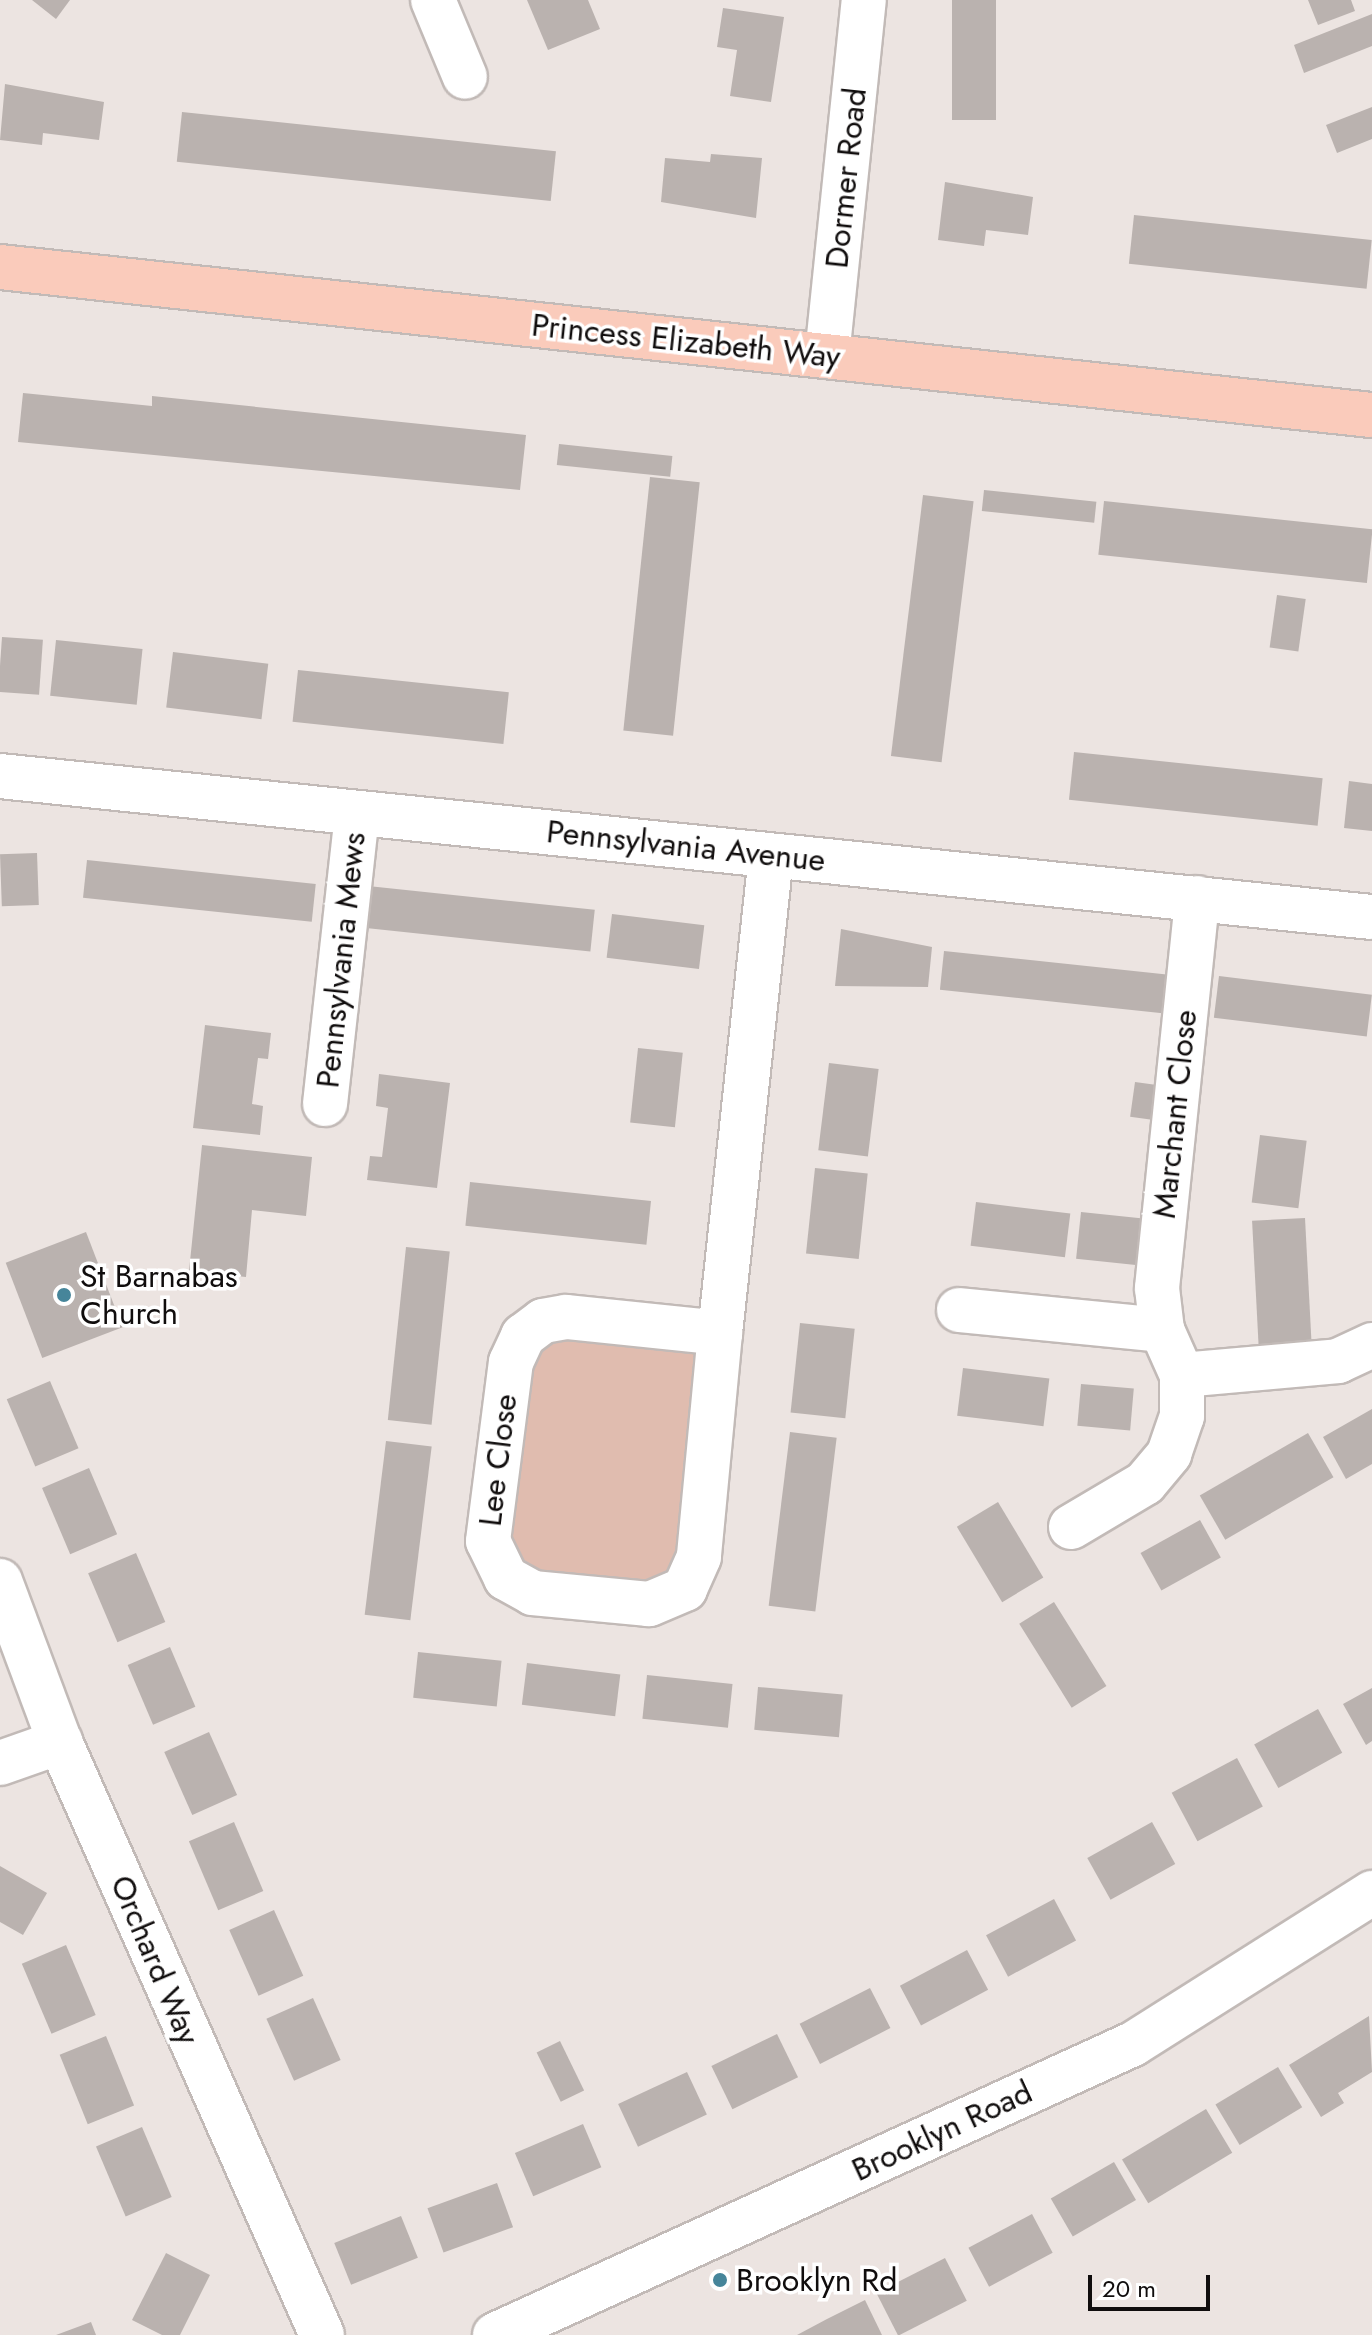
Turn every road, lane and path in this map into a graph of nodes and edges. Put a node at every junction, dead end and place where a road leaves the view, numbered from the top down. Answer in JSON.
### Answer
{"nodes":[{"id":1,"x":433,"y":0,"type":"edge"},
{"id":2,"x":864,"y":0,"type":"edge"},
{"id":3,"x":465,"y":77,"type":"dead end"},
{"id":4,"x":0,"y":267,"type":"edge"},
{"id":5,"x":827,"y":356,"type":"junction"},
{"id":6,"x":1372,"y":415,"type":"edge"},
{"id":7,"x":0,"y":776,"type":"edge"},
{"id":8,"x":357,"y":815,"type":"junction"},
{"id":9,"x":771,"y":856,"type":"junction"},
{"id":10,"x":1197,"y":898,"type":"junction"},
{"id":11,"x":1372,"y":917,"type":"edge"},
{"id":12,"x":325,"y":1104,"type":"dead end"},
{"id":13,"x":959,"y":1310,"type":"dead end"},
{"id":14,"x":1162,"y":1330,"type":"junction"},
{"id":15,"x":720,"y":1333,"type":"junction"},
{"id":16,"x":1372,"y":1345,"type":"edge"},
{"id":17,"x":1182,"y":1375,"type":"junction"},
{"id":18,"x":1071,"y":1527,"type":"dead end"},
{"id":19,"x":0,"y":1581,"type":"edge"},
{"id":20,"x":60,"y":1742,"type":"junction"},
{"id":21,"x":0,"y":1763,"type":"edge"},
{"id":22,"x":1372,"y":1893,"type":"edge"},
{"id":23,"x":322,"y":2335,"type":"edge"},
{"id":24,"x":495,"y":2335,"type":"edge"}],
"edges":[{"from":1,"to":3,"type":"street"},
{"from":2,"to":5,"type":"street","name":"Dormer Road"},
{"from":4,"to":5,"type":"main road","name":"Princess Elizabeth Way"},
{"from":5,"to":6,"type":"main road","name":"Princess Elizabeth Way"},
{"from":7,"to":8,"type":"street","name":"Pennsylvania Avenue"},
{"from":8,"to":9,"type":"street","name":"Pennsylvania Avenue"},
{"from":8,"to":12,"type":"street","name":"Pennsylvania Mews"},
{"from":9,"to":10,"type":"street","name":"Pennsylvania Avenue"},
{"from":9,"to":15,"type":"street","name":"Lee Close"},
{"from":10,"to":11,"type":"street","name":"Pennsylvania Avenue"},
{"from":10,"to":14,"type":"street","name":"Marchant Close"},
{"from":13,"to":14,"type":"street"},
{"from":14,"to":17,"type":"street","name":"Marchant Close"},
{"from":15,"to":15,"type":"street","name":"Lee Close"},
{"from":16,"to":17,"type":"street"},
{"from":17,"to":18,"type":"street","name":"Marchant Close"},
{"from":19,"to":20,"type":"street","name":"Orchard Way"},
{"from":20,"to":21,"type":"street"},
{"from":20,"to":23,"type":"street","name":"Orchard Way"},
{"from":22,"to":24,"type":"street","name":"Brooklyn Road"}]}
